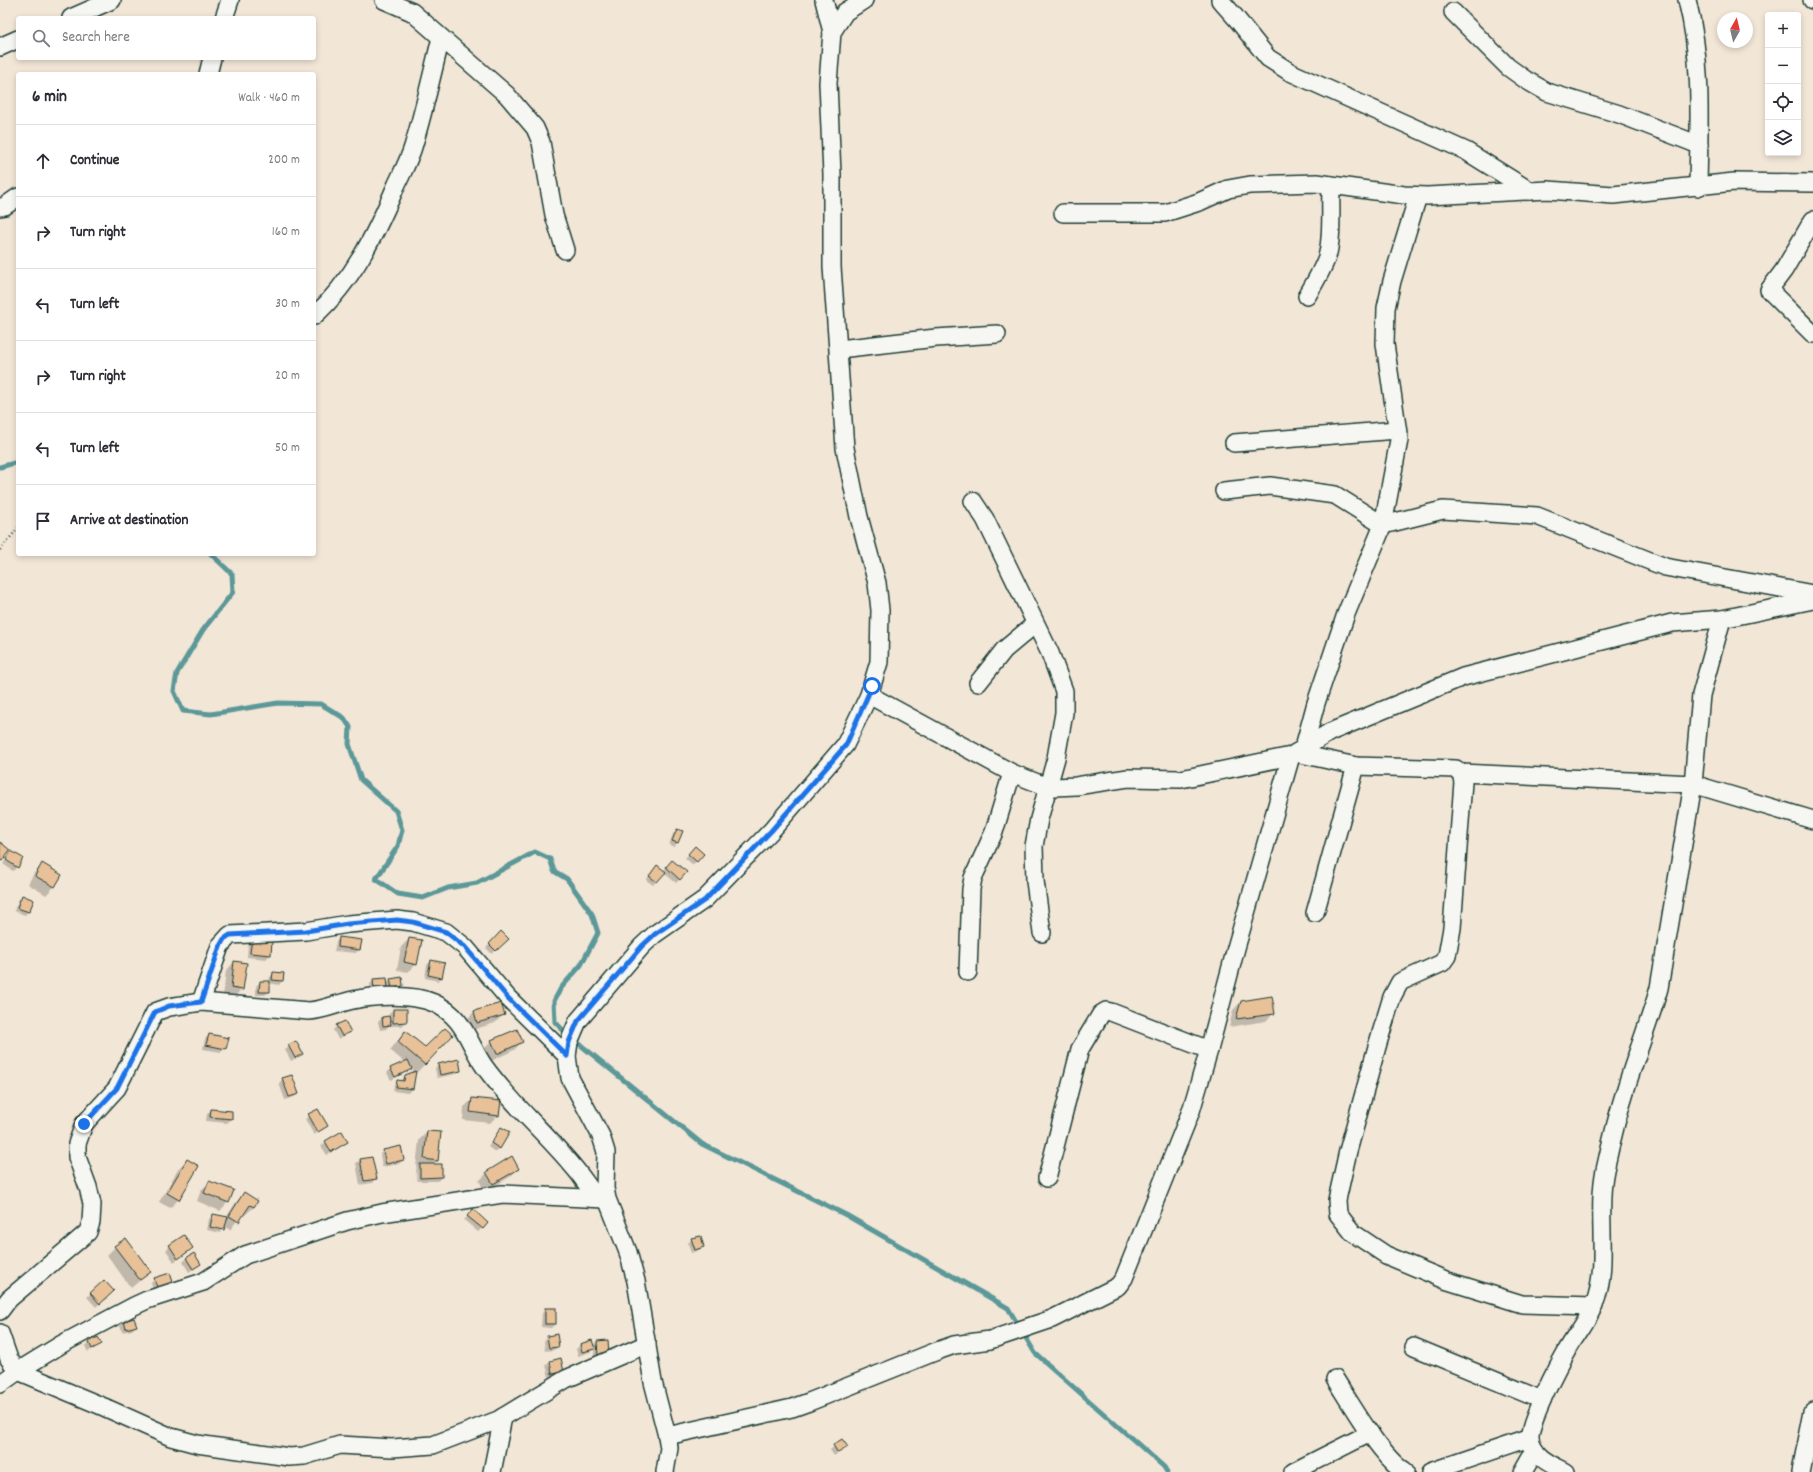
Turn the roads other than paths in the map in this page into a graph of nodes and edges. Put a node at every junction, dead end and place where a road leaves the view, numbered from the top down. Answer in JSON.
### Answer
{"nodes":[{"id":1,"x":112,"y":0,"type":"edge"},
{"id":2,"x":230,"y":0,"type":"edge"},
{"id":3,"x":384,"y":0,"type":"edge"},
{"id":4,"x":824,"y":0,"type":"edge"},
{"id":5,"x":864,"y":0,"type":"edge"},
{"id":6,"x":1220,"y":0,"type":"edge"},
{"id":7,"x":1688,"y":0,"type":"edge"},
{"id":8,"x":1453,"y":12,"type":"dead end"},
{"id":9,"x":76,"y":16,"type":"edge"},
{"id":10,"x":225,"y":16,"type":"edge"},
{"id":11,"x":832,"y":32,"type":"junction"},
{"id":12,"x":441,"y":38,"type":"junction"},
{"id":13,"x":16,"y":40,"type":"edge"},
{"id":14,"x":0,"y":47,"type":"edge"},
{"id":15,"x":212,"y":60,"type":"edge"},
{"id":16,"x":208,"y":72,"type":"edge"},
{"id":17,"x":1699,"y":145,"type":"junction"},
{"id":18,"x":1813,"y":183,"type":"edge"},
{"id":19,"x":1331,"y":185,"type":"junction"},
{"id":20,"x":1698,"y":187,"type":"junction"},
{"id":21,"x":1530,"y":191,"type":"junction"},
{"id":22,"x":1418,"y":196,"type":"junction"},
{"id":23,"x":16,"y":198,"type":"edge"},
{"id":24,"x":0,"y":207,"type":"edge"},
{"id":25,"x":1063,"y":214,"type":"dead end"},
{"id":26,"x":1813,"y":220,"type":"edge"},
{"id":27,"x":565,"y":250,"type":"dead end"},
{"id":28,"x":1307,"y":296,"type":"dead end"},
{"id":29,"x":316,"y":314,"type":"edge"},
{"id":30,"x":1807,"y":319,"type":"edge"},
{"id":31,"x":997,"y":334,"type":"dead end"},
{"id":32,"x":1813,"y":334,"type":"edge"},
{"id":33,"x":839,"y":349,"type":"junction"},
{"id":34,"x":1397,"y":430,"type":"junction"},
{"id":35,"x":1234,"y":443,"type":"dead end"},
{"id":36,"x":1224,"y":491,"type":"dead end"},
{"id":37,"x":973,"y":501,"type":"dead end"},
{"id":38,"x":1383,"y":525,"type":"junction"},
{"id":39,"x":1813,"y":594,"type":"edge"},
{"id":40,"x":1813,"y":600,"type":"edge"},
{"id":41,"x":1722,"y":619,"type":"junction"},
{"id":42,"x":1035,"y":624,"type":"junction"},
{"id":43,"x":978,"y":684,"type":"dead end"},
{"id":44,"x":869,"y":696,"type":"junction"},
{"id":45,"x":1297,"y":752,"type":"junction"},
{"id":46,"x":1356,"y":766,"type":"junction"},
{"id":47,"x":1012,"y":773,"type":"junction"},
{"id":48,"x":1462,"y":773,"type":"junction"},
{"id":49,"x":1693,"y":784,"type":"junction"},
{"id":50,"x":1048,"y":786,"type":"junction"},
{"id":51,"x":1813,"y":820,"type":"edge"},
{"id":52,"x":1316,"y":913,"type":"dead end"},
{"id":53,"x":1042,"y":934,"type":"dead end"},
{"id":54,"x":968,"y":972,"type":"dead end"},
{"id":55,"x":201,"y":1002,"type":"junction"},
{"id":56,"x":1209,"y":1050,"type":"junction"},
{"id":57,"x":567,"y":1056,"type":"junction"},
{"id":58,"x":1047,"y":1178,"type":"dead end"},
{"id":59,"x":602,"y":1199,"type":"junction"},
{"id":60,"x":1594,"y":1306,"type":"junction"},
{"id":61,"x":0,"y":1311,"type":"edge"},
{"id":62,"x":0,"y":1333,"type":"edge"},
{"id":63,"x":647,"y":1344,"type":"junction"},
{"id":64,"x":1414,"y":1347,"type":"dead end"},
{"id":65,"x":18,"y":1371,"type":"junction"},
{"id":66,"x":1335,"y":1379,"type":"dead end"},
{"id":67,"x":0,"y":1384,"type":"edge"},
{"id":68,"x":1542,"y":1400,"type":"junction"},
{"id":69,"x":1813,"y":1411,"type":"edge"},
{"id":70,"x":503,"y":1417,"type":"junction"},
{"id":71,"x":1370,"y":1433,"type":"junction"},
{"id":72,"x":667,"y":1436,"type":"junction"},
{"id":73,"x":1810,"y":1439,"type":"edge"},
{"id":74,"x":1533,"y":1444,"type":"junction"},
{"id":75,"x":492,"y":1472,"type":"edge"},
{"id":76,"x":666,"y":1472,"type":"edge"},
{"id":77,"x":1293,"y":1472,"type":"edge"},
{"id":78,"x":1405,"y":1472,"type":"edge"},
{"id":79,"x":1430,"y":1472,"type":"edge"},
{"id":80,"x":1523,"y":1472,"type":"edge"},
{"id":81,"x":1566,"y":1472,"type":"edge"},
{"id":82,"x":1802,"y":1472,"type":"edge"}],
"edges":[{"from":1,"to":9,"type":"street"},
{"from":2,"to":10,"type":"street"},
{"from":3,"to":12,"type":"street"},
{"from":4,"to":11,"type":"street"},
{"from":5,"to":11,"type":"street"},
{"from":6,"to":21,"type":"street"},
{"from":7,"to":17,"type":"street"},
{"from":8,"to":17,"type":"street"},
{"from":11,"to":33,"type":"street"},
{"from":12,"to":27,"type":"street"},
{"from":12,"to":29,"type":"street"},
{"from":13,"to":14,"type":"street"},
{"from":15,"to":16,"type":"street"},
{"from":17,"to":20,"type":"street"},
{"from":18,"to":20,"type":"street"},
{"from":19,"to":22,"type":"street"},
{"from":19,"to":25,"type":"street"},
{"from":19,"to":28,"type":"street"},
{"from":20,"to":21,"type":"street"},
{"from":21,"to":22,"type":"street"},
{"from":22,"to":34,"type":"street"},
{"from":23,"to":24,"type":"street"},
{"from":26,"to":30,"type":"street"},
{"from":30,"to":32,"type":"street"},
{"from":31,"to":33,"type":"street"},
{"from":33,"to":44,"type":"street"},
{"from":34,"to":35,"type":"street"},
{"from":34,"to":38,"type":"street"},
{"from":36,"to":38,"type":"street"},
{"from":37,"to":42,"type":"street"},
{"from":38,"to":39,"type":"street"},
{"from":38,"to":45,"type":"street"},
{"from":40,"to":41,"type":"street"},
{"from":41,"to":45,"type":"street"},
{"from":41,"to":49,"type":"street"},
{"from":42,"to":43,"type":"street"},
{"from":42,"to":50,"type":"street"},
{"from":44,"to":47,"type":"street"},
{"from":44,"to":57,"type":"street"},
{"from":45,"to":46,"type":"street"},
{"from":45,"to":50,"type":"street"},
{"from":45,"to":56,"type":"street"},
{"from":46,"to":48,"type":"street"},
{"from":46,"to":52,"type":"street"},
{"from":47,"to":50,"type":"street"},
{"from":47,"to":54,"type":"street"},
{"from":48,"to":49,"type":"street"},
{"from":48,"to":60,"type":"street"},
{"from":49,"to":51,"type":"street"},
{"from":49,"to":60,"type":"street"},
{"from":50,"to":53,"type":"street"},
{"from":55,"to":57,"type":"street"},
{"from":55,"to":59,"type":"street"},
{"from":55,"to":61,"type":"street"},
{"from":56,"to":58,"type":"street"},
{"from":56,"to":72,"type":"street"},
{"from":57,"to":59,"type":"street"},
{"from":59,"to":63,"type":"street"},
{"from":59,"to":65,"type":"street"},
{"from":60,"to":68,"type":"street"},
{"from":62,"to":65,"type":"street"},
{"from":63,"to":70,"type":"street"},
{"from":63,"to":72,"type":"street"},
{"from":64,"to":68,"type":"street"},
{"from":65,"to":67,"type":"street"},
{"from":65,"to":70,"type":"street"},
{"from":66,"to":71,"type":"street"},
{"from":68,"to":74,"type":"street"},
{"from":69,"to":73,"type":"street"},
{"from":70,"to":75,"type":"street"},
{"from":71,"to":77,"type":"street"},
{"from":71,"to":78,"type":"street"},
{"from":72,"to":76,"type":"street"},
{"from":73,"to":82,"type":"street"},
{"from":74,"to":79,"type":"street"},
{"from":74,"to":80,"type":"street"},
{"from":74,"to":81,"type":"street"}]}
